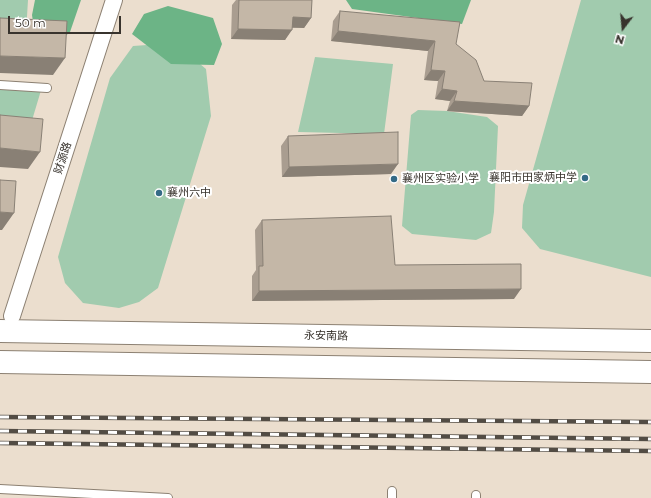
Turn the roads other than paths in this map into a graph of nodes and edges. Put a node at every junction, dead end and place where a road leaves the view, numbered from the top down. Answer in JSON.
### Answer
{"nodes":[{"id":1,"x":114,"y":0,"type":"edge"},
{"id":2,"x":0,"y":85,"type":"edge"},
{"id":3,"x":47,"y":88,"type":"dead end"},
{"id":4,"x":6,"y":323,"type":"edge"},
{"id":5,"x":651,"y":342,"type":"edge"},
{"id":6,"x":0,"y":362,"type":"edge"},
{"id":7,"x":651,"y":372,"type":"edge"},
{"id":8,"x":0,"y":489,"type":"edge"},
{"id":9,"x":168,"y":498,"type":"edge"}],
"edges":[{"from":1,"to":4,"type":"street","name":"财源路"},
{"from":2,"to":3,"type":"lane"},
{"from":4,"to":5,"type":"main road","name":"永安南路"},
{"from":6,"to":7,"type":"main road"},
{"from":8,"to":9,"type":"lane"}]}
